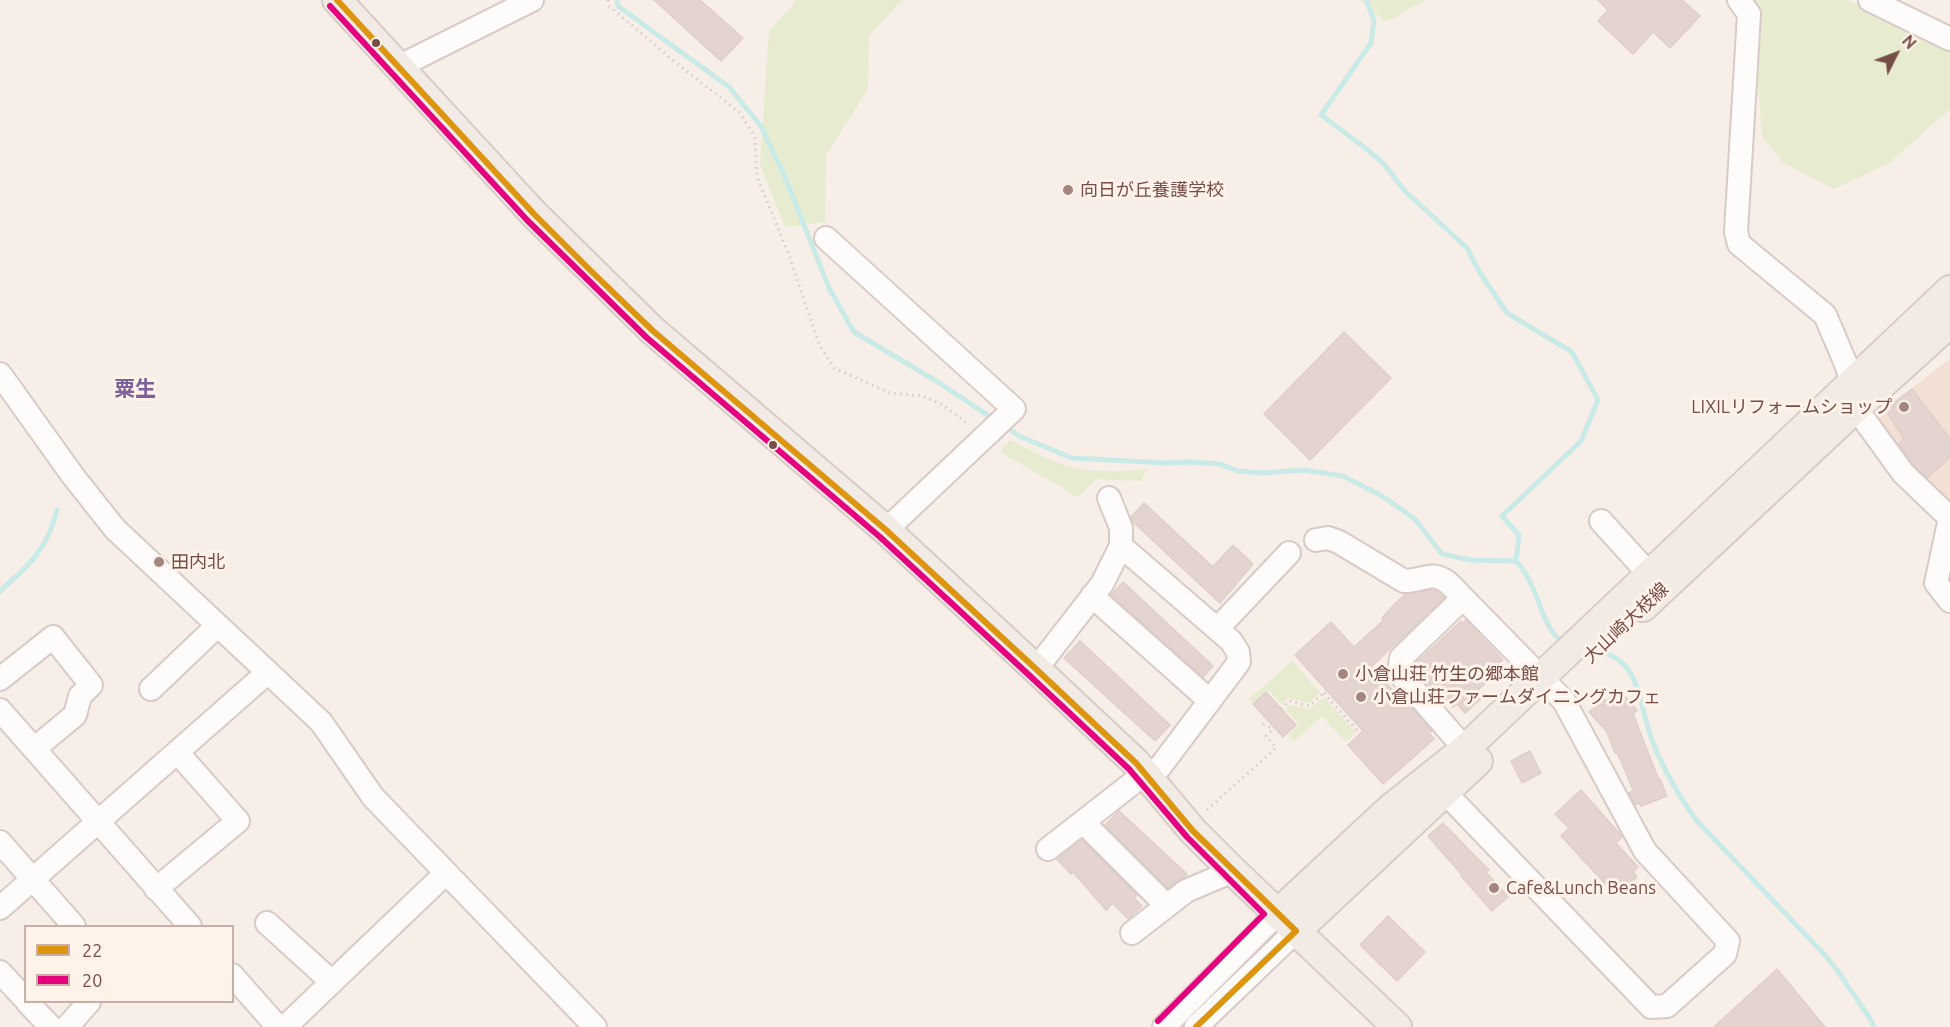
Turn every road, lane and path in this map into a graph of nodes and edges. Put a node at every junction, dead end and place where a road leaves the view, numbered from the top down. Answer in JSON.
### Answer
{"nodes":[{"id":1,"x":337,"y":0,"type":"edge"},
{"id":2,"x":532,"y":0,"type":"edge"},
{"id":3,"x":608,"y":0,"type":"edge"},
{"id":4,"x":1739,"y":0,"type":"edge"},
{"id":5,"x":1870,"y":0,"type":"edge"},
{"id":6,"x":1950,"y":39,"type":"edge"},
{"id":7,"x":398,"y":68,"type":"junction"},
{"id":8,"x":826,"y":238,"type":"dead end"},
{"id":9,"x":1950,"y":290,"type":"edge"},
{"id":10,"x":1949,"y":325,"type":"edge"},
{"id":11,"x":0,"y":374,"type":"edge"},
{"id":12,"x":1855,"y":394,"type":"junction"},
{"id":13,"x":984,"y":438,"type":"junction"},
{"id":14,"x":1109,"y":498,"type":"dead end"},
{"id":15,"x":1600,"y":520,"type":"dead end"},
{"id":16,"x":886,"y":530,"type":"junction"},
{"id":17,"x":1316,"y":540,"type":"dead end"},
{"id":18,"x":1121,"y":546,"type":"junction"},
{"id":19,"x":1289,"y":553,"type":"dead end"},
{"id":20,"x":1649,"y":574,"type":"junction"},
{"id":21,"x":1092,"y":596,"type":"junction"},
{"id":22,"x":1463,"y":598,"type":"junction"},
{"id":23,"x":1950,"y":601,"type":"edge"},
{"id":24,"x":217,"y":626,"type":"junction"},
{"id":25,"x":1217,"y":629,"type":"junction"},
{"id":26,"x":1036,"y":669,"type":"junction"},
{"id":27,"x":267,"y":673,"type":"junction"},
{"id":28,"x":0,"y":679,"type":"edge"},
{"id":29,"x":1547,"y":684,"type":"junction"},
{"id":30,"x":152,"y":689,"type":"dead end"},
{"id":31,"x":1210,"y":701,"type":"junction"},
{"id":32,"x":1281,"y":708,"type":"dead end"},
{"id":33,"x":0,"y":710,"type":"edge"},
{"id":34,"x":1266,"y":723,"type":"dead end"},
{"id":35,"x":1360,"y":734,"type":"dead end"},
{"id":36,"x":1465,"y":748,"type":"junction"},
{"id":37,"x":34,"y":749,"type":"junction"},
{"id":38,"x":177,"y":752,"type":"junction"},
{"id":39,"x":1147,"y":774,"type":"junction"},
{"id":40,"x":1437,"y":785,"type":"junction"},
{"id":41,"x":1203,"y":813,"type":"dead end"},
{"id":42,"x":98,"y":822,"type":"junction"},
{"id":43,"x":1083,"y":822,"type":"junction"},
{"id":44,"x":0,"y":842,"type":"edge"},
{"id":45,"x":1048,"y":849,"type":"dead end"},
{"id":46,"x":1233,"y":871,"type":"junction"},
{"id":47,"x":446,"y":873,"type":"junction"},
{"id":48,"x":33,"y":880,"type":"junction"},
{"id":49,"x":156,"y":889,"type":"junction"},
{"id":50,"x":1166,"y":905,"type":"junction"},
{"id":51,"x":0,"y":908,"type":"edge"},
{"id":52,"x":267,"y":923,"type":"dead end"},
{"id":53,"x":1287,"y":923,"type":"junction"},
{"id":54,"x":72,"y":925,"type":"edge"},
{"id":55,"x":188,"y":925,"type":"edge"},
{"id":56,"x":1132,"y":933,"type":"dead end"},
{"id":57,"x":0,"y":972,"type":"edge"},
{"id":58,"x":234,"y":977,"type":"edge"},
{"id":59,"x":332,"y":982,"type":"junction"},
{"id":60,"x":24,"y":999,"type":"edge"},
{"id":61,"x":28,"y":1003,"type":"edge"},
{"id":62,"x":88,"y":1003,"type":"edge"},
{"id":63,"x":581,"y":1023,"type":"edge"},
{"id":64,"x":286,"y":1026,"type":"edge"},
{"id":65,"x":51,"y":1027,"type":"edge"},
{"id":66,"x":67,"y":1027,"type":"edge"},
{"id":67,"x":1164,"y":1027,"type":"edge"},
{"id":68,"x":1196,"y":1027,"type":"edge"},
{"id":69,"x":1397,"y":1027,"type":"edge"}],
"edges":[{"from":1,"to":7,"type":"main road"},
{"from":2,"to":7,"type":"street"},
{"from":3,"to":13,"type":"path"},
{"from":4,"to":12,"type":"street"},
{"from":5,"to":6,"type":"street"},
{"from":7,"to":16,"type":"main road"},
{"from":8,"to":13,"type":"street"},
{"from":9,"to":12,"type":"main road","name":"大山崎大枝線"},
{"from":10,"to":12,"type":"main road","name":"大山崎大枝線"},
{"from":11,"to":24,"type":"street"},
{"from":12,"to":20,"type":"main road","name":"大山崎大枝線"},
{"from":12,"to":23,"type":"street"},
{"from":12,"to":29,"type":"main road","name":"大山崎大枝線"},
{"from":13,"to":16,"type":"street"},
{"from":14,"to":18,"type":"street"},
{"from":15,"to":20,"type":"street"},
{"from":16,"to":26,"type":"main road"},
{"from":17,"to":22,"type":"street"},
{"from":18,"to":21,"type":"street"},
{"from":18,"to":25,"type":"street"},
{"from":19,"to":25,"type":"street"},
{"from":20,"to":29,"type":"main road","name":"大山崎大枝線"},
{"from":21,"to":26,"type":"street"},
{"from":21,"to":31,"type":"street"},
{"from":22,"to":29,"type":"street"},
{"from":22,"to":36,"type":"street"},
{"from":24,"to":27,"type":"street"},
{"from":24,"to":30,"type":"street"},
{"from":25,"to":31,"type":"street"},
{"from":26,"to":39,"type":"main road"},
{"from":27,"to":38,"type":"street"},
{"from":27,"to":47,"type":"street"},
{"from":28,"to":37,"type":"street"},
{"from":29,"to":36,"type":"main road","name":"大山崎大枝線"},
{"from":29,"to":40,"type":"main road","name":"大山崎大枝線"},
{"from":29,"to":40,"type":"street"},
{"from":31,"to":39,"type":"street"},
{"from":32,"to":35,"type":"path"},
{"from":33,"to":37,"type":"street"},
{"from":34,"to":41,"type":"path"},
{"from":36,"to":40,"type":"main road","name":"大山崎大枝線"},
{"from":37,"to":42,"type":"street"},
{"from":38,"to":42,"type":"street"},
{"from":38,"to":49,"type":"street"},
{"from":39,"to":43,"type":"street"},
{"from":39,"to":46,"type":"main road"},
{"from":40,"to":53,"type":"main road","name":"大山崎大枝線"},
{"from":42,"to":48,"type":"street"},
{"from":42,"to":49,"type":"street"},
{"from":43,"to":45,"type":"street"},
{"from":43,"to":50,"type":"street"},
{"from":44,"to":48,"type":"street"},
{"from":46,"to":50,"type":"street"},
{"from":46,"to":53,"type":"main road"},
{"from":47,"to":59,"type":"street"},
{"from":47,"to":63,"type":"street"},
{"from":48,"to":51,"type":"street"},
{"from":48,"to":54,"type":"street"},
{"from":49,"to":55,"type":"street"},
{"from":50,"to":56,"type":"street"},
{"from":52,"to":59,"type":"street"},
{"from":53,"to":67,"type":"street"},
{"from":53,"to":68,"type":"street"},
{"from":53,"to":69,"type":"main road"},
{"from":57,"to":60,"type":"street"},
{"from":58,"to":64,"type":"street"},
{"from":59,"to":64,"type":"street"},
{"from":61,"to":65,"type":"street"},
{"from":62,"to":66,"type":"street"}]}
